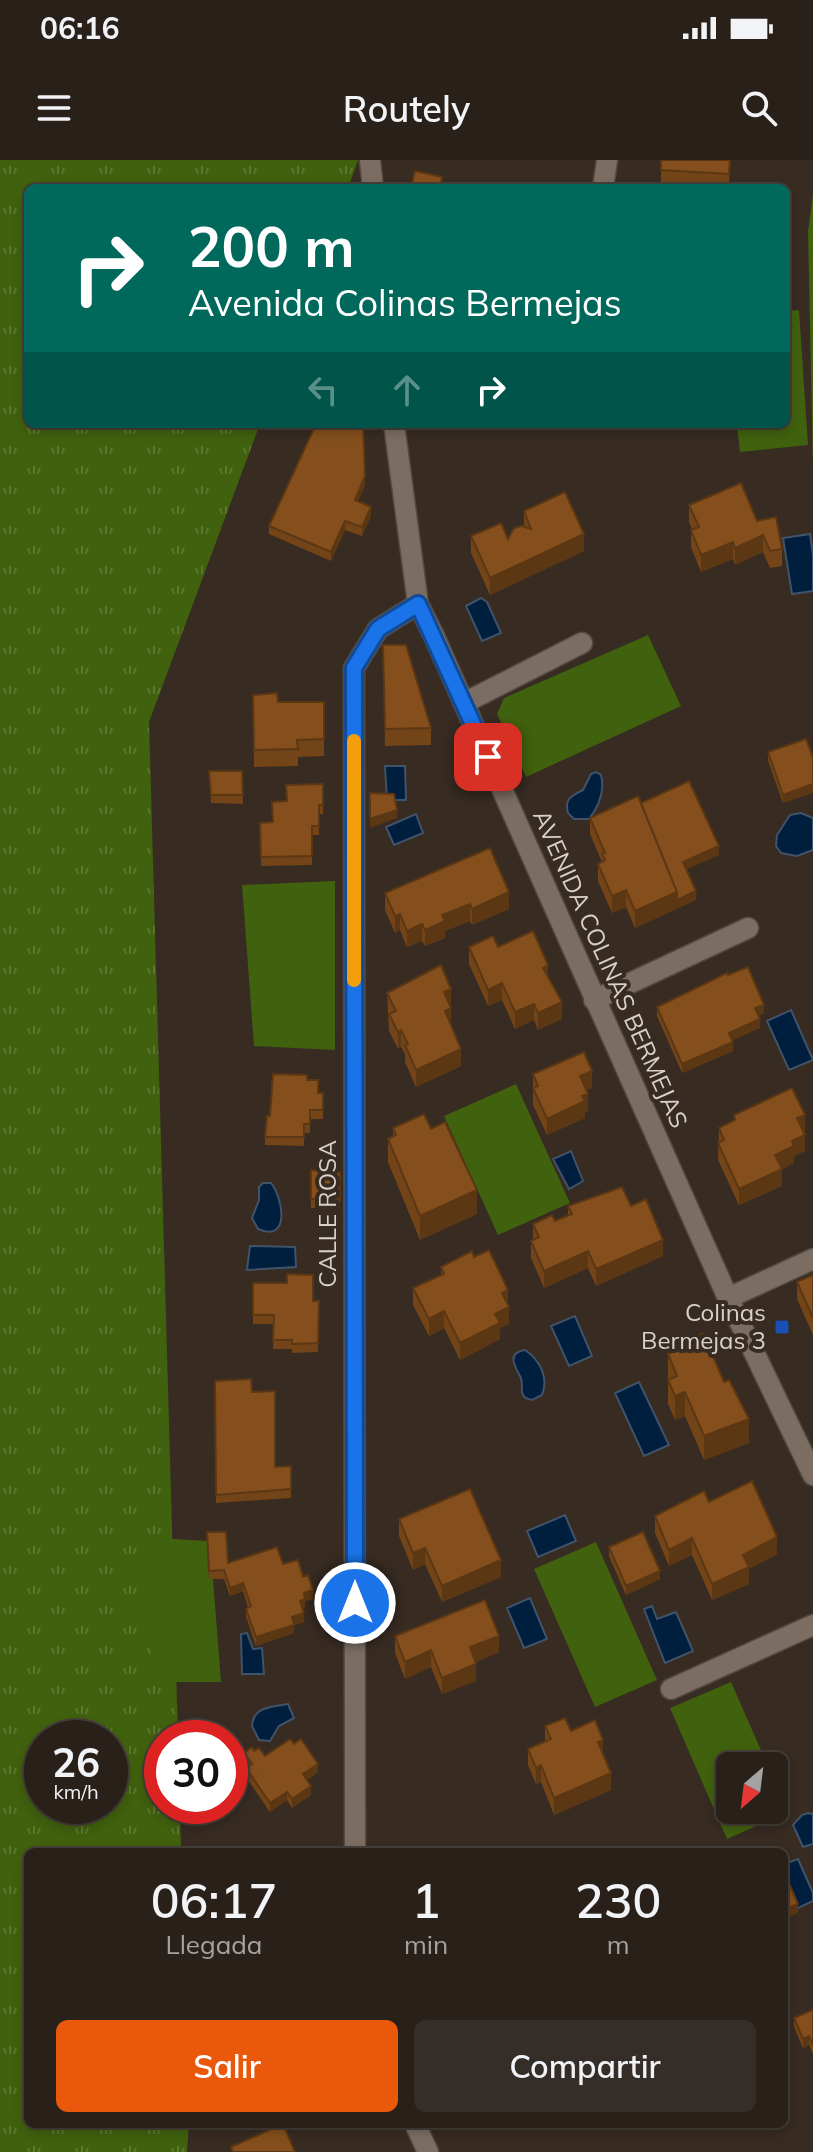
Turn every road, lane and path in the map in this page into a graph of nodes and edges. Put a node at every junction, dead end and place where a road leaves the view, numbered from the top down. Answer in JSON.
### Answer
{"nodes":[{"id":1,"x":370,"y":160,"type":"edge"},
{"id":2,"x":607,"y":160,"type":"edge"},
{"id":3,"x":373,"y":184,"type":"edge"},
{"id":4,"x":604,"y":184,"type":"edge"},
{"id":5,"x":395,"y":428,"type":"edge"},
{"id":6,"x":418,"y":604,"type":"junction"},
{"id":7,"x":582,"y":643,"type":"dead end"},
{"id":8,"x":464,"y":703,"type":"junction"},
{"id":9,"x":748,"y":928,"type":"dead end"},
{"id":10,"x":594,"y":1000,"type":"junction"},
{"id":11,"x":813,"y":1259,"type":"edge"},
{"id":12,"x":728,"y":1298,"type":"junction"},
{"id":13,"x":813,"y":1475,"type":"edge"},
{"id":14,"x":813,"y":1625,"type":"edge"},
{"id":15,"x":671,"y":1689,"type":"dead end"},
{"id":16,"x":355,"y":1848,"type":"edge"},
{"id":17,"x":417,"y":2128,"type":"edge"},
{"id":18,"x":428,"y":2152,"type":"edge"}],
"edges":[{"from":1,"to":3,"type":"street"},
{"from":2,"to":4,"type":"street"},
{"from":5,"to":6,"type":"street","name":"AVENIDA COLINAS BERMEJAS"},
{"from":6,"to":8,"type":"street","name":"AVENIDA COLINAS BERMEJAS"},
{"from":6,"to":16,"type":"street","name":"CALLE ROSA"},
{"from":7,"to":8,"type":"street"},
{"from":8,"to":10,"type":"street","name":"AVENIDA COLINAS BERMEJAS"},
{"from":9,"to":10,"type":"street"},
{"from":10,"to":12,"type":"street","name":"AVENIDA COLINAS BERMEJAS"},
{"from":11,"to":12,"type":"street"},
{"from":12,"to":13,"type":"street","name":"AVENIDA COLINAS BERMEJAS"},
{"from":14,"to":15,"type":"street"},
{"from":17,"to":18,"type":"street"}]}
